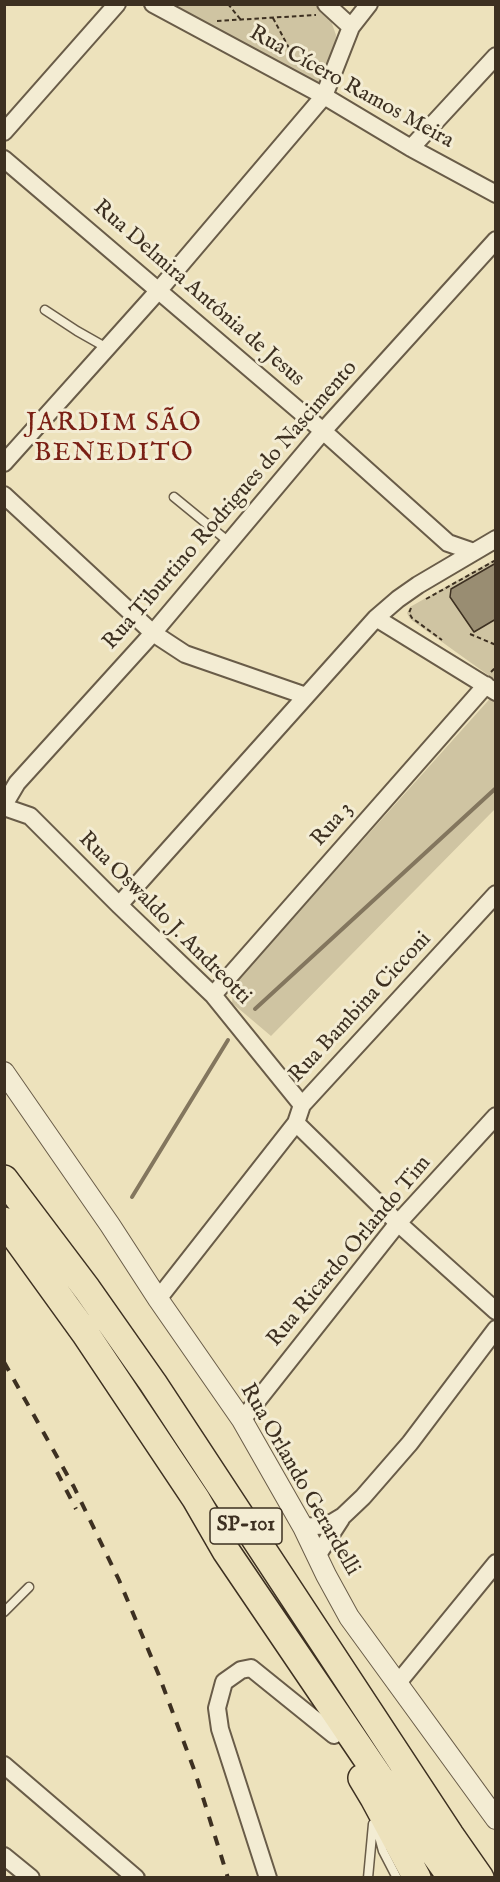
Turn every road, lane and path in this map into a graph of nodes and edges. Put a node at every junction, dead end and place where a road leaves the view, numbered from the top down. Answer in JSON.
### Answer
{"nodes":[{"id":1,"x":117,"y":4,"type":"edge"},
{"id":2,"x":153,"y":4,"type":"edge"},
{"id":3,"x":228,"y":4,"type":"edge"},
{"id":4,"x":369,"y":4,"type":"edge"},
{"id":5,"x":331,"y":9,"type":"edge"},
{"id":6,"x":273,"y":18,"type":"junction"},
{"id":7,"x":242,"y":20,"type":"junction"},
{"id":8,"x":184,"y":22,"type":"junction"},
{"id":9,"x":351,"y":27,"type":"junction"},
{"id":10,"x":495,"y":56,"type":"edge"},
{"id":11,"x":298,"y":65,"type":"dead end"},
{"id":12,"x":324,"y":96,"type":"junction"},
{"id":13,"x":4,"y":132,"type":"edge"},
{"id":14,"x":411,"y":148,"type":"junction"},
{"id":15,"x":4,"y":159,"type":"edge"},
{"id":16,"x":495,"y":194,"type":"edge"},
{"id":17,"x":495,"y":240,"type":"edge"},
{"id":18,"x":159,"y":290,"type":"junction"},
{"id":19,"x":45,"y":310,"type":"dead end"},
{"id":20,"x":107,"y":348,"type":"junction"},
{"id":21,"x":323,"y":431,"type":"junction"},
{"id":22,"x":4,"y":463,"type":"edge"},
{"id":23,"x":4,"y":495,"type":"edge"},
{"id":24,"x":174,"y":497,"type":"dead end"},
{"id":25,"x":495,"y":539,"type":"edge"},
{"id":26,"x":229,"y":542,"type":"junction"},
{"id":27,"x":474,"y":552,"type":"junction"},
{"id":28,"x":495,"y":560,"type":"edge"},
{"id":29,"x":420,"y":602,"type":"dead end"},
{"id":30,"x":411,"y":608,"type":"dead end"},
{"id":31,"x":376,"y":618,"type":"junction"},
{"id":32,"x":153,"y":633,"type":"junction"},
{"id":33,"x":470,"y":634,"type":"dead end"},
{"id":34,"x":495,"y":645,"type":"edge"},
{"id":35,"x":450,"y":646,"type":"dead end"},
{"id":36,"x":491,"y":682,"type":"edge"},
{"id":37,"x":306,"y":696,"type":"junction"},
{"id":38,"x":4,"y":806,"type":"edge"},
{"id":39,"x":495,"y":894,"type":"edge"},
{"id":40,"x":119,"y":905,"type":"junction"},
{"id":41,"x":213,"y":995,"type":"junction"},
{"id":42,"x":4,"y":1072,"type":"edge"},
{"id":43,"x":302,"y":1105,"type":"junction"},
{"id":44,"x":495,"y":1116,"type":"edge"},
{"id":45,"x":296,"y":1124,"type":"junction"},
{"id":46,"x":4,"y":1179,"type":"edge"},
{"id":47,"x":4,"y":1221,"type":"edge"},
{"id":48,"x":398,"y":1223,"type":"junction"},
{"id":49,"x":158,"y":1299,"type":"junction"},
{"id":50,"x":495,"y":1311,"type":"edge"},
{"id":51,"x":495,"y":1329,"type":"edge"},
{"id":52,"x":242,"y":1420,"type":"junction"},
{"id":53,"x":343,"y":1516,"type":"junction"},
{"id":54,"x":303,"y":1527,"type":"junction"},
{"id":55,"x":226,"y":1551,"type":"junction"},
{"id":56,"x":317,"y":1557,"type":"junction"},
{"id":57,"x":495,"y":1563,"type":"edge"},
{"id":58,"x":29,"y":1587,"type":"dead end"},
{"id":59,"x":4,"y":1612,"type":"edge"},
{"id":60,"x":397,"y":1684,"type":"junction"},
{"id":61,"x":334,"y":1735,"type":"junction"},
{"id":62,"x":4,"y":1765,"type":"edge"},
{"id":63,"x":374,"y":1808,"type":"junction"},
{"id":64,"x":493,"y":1809,"type":"edge"},
{"id":65,"x":450,"y":1835,"type":"junction"},
{"id":66,"x":4,"y":1856,"type":"edge"},
{"id":67,"x":495,"y":1865,"type":"edge"},
{"id":68,"x":31,"y":1878,"type":"edge"},
{"id":69,"x":136,"y":1878,"type":"edge"},
{"id":70,"x":268,"y":1878,"type":"edge"},
{"id":71,"x":368,"y":1878,"type":"edge"},
{"id":72,"x":397,"y":1878,"type":"edge"},
{"id":73,"x":417,"y":1878,"type":"edge"},
{"id":74,"x":452,"y":1878,"type":"edge"},
{"id":75,"x":480,"y":1878,"type":"edge"}],
"edges":[{"from":1,"to":13,"type":"street"},
{"from":2,"to":8,"type":"street","name":"Rua Cícero Ramos Meira"},
{"from":3,"to":7,"type":"path"},
{"from":4,"to":9,"type":"street"},
{"from":5,"to":6,"type":"path"},
{"from":5,"to":9,"type":"street"},
{"from":6,"to":7,"type":"path"},
{"from":6,"to":11,"type":"path"},
{"from":7,"to":8,"type":"path"},
{"from":8,"to":12,"type":"street","name":"Rua Cícero Ramos Meira"},
{"from":9,"to":12,"type":"street"},
{"from":10,"to":14,"type":"street"},
{"from":12,"to":14,"type":"street","name":"Rua Cícero Ramos Meira"},
{"from":12,"to":18,"type":"street"},
{"from":14,"to":16,"type":"street","name":"Rua Cícero Ramos Meira"},
{"from":15,"to":18,"type":"street","name":"Rua Delmira Antônia de Jesus"},
{"from":17,"to":21,"type":"street","name":"Rua Tiburtino Rodrigues do Nascimento"},
{"from":18,"to":20,"type":"street"},
{"from":18,"to":21,"type":"street","name":"Rua Delmira Antônia de Jesus"},
{"from":19,"to":20,"type":"lane"},
{"from":20,"to":22,"type":"street"},
{"from":21,"to":26,"type":"street","name":"Rua Tiburtino Rodrigues do Nascimento"},
{"from":21,"to":27,"type":"street","name":"Rua Delmira Antônia de Jesus"},
{"from":23,"to":32,"type":"street"},
{"from":24,"to":26,"type":"lane"},
{"from":25,"to":27,"type":"street"},
{"from":26,"to":32,"type":"street","name":"Rua Tiburtino Rodrigues do Nascimento"},
{"from":27,"to":31,"type":"street"},
{"from":28,"to":29,"type":"path"},
{"from":30,"to":35,"type":"path"},
{"from":31,"to":36,"type":"street"},
{"from":31,"to":37,"type":"street"},
{"from":32,"to":37,"type":"street"},
{"from":32,"to":38,"type":"street","name":"Rua Tiburtino Rodrigues do Nascimento"},
{"from":33,"to":34,"type":"path"},
{"from":36,"to":41,"type":"street","name":"Rua 3"},
{"from":37,"to":40,"type":"street"},
{"from":38,"to":40,"type":"street","name":"Rua Oswaldo J. Andreotti"},
{"from":39,"to":43,"type":"street","name":"Rua Bambina Cicconi"},
{"from":40,"to":41,"type":"street","name":"Rua Oswaldo J. Andreotti"},
{"from":41,"to":43,"type":"street","name":"Rua Oswaldo J. Andreotti"},
{"from":42,"to":49,"type":"street","name":"Rua Orlando Gerardelli"},
{"from":43,"to":45,"type":"street","name":"Rua Bambina Cicconi"},
{"from":44,"to":48,"type":"street","name":"Rua Ricardo Orlando Tim"},
{"from":45,"to":48,"type":"street"},
{"from":45,"to":49,"type":"street","name":"Rua Bambina Cicconi"},
{"from":46,"to":65,"type":"highway","number":"SP-101"},
{"from":47,"to":55,"type":"highway","number":"SP-101"},
{"from":48,"to":50,"type":"street"},
{"from":48,"to":52,"type":"street","name":"Rua Ricardo Orlando Tim"},
{"from":49,"to":52,"type":"street","name":"Rua Orlando Gerardelli"},
{"from":51,"to":53,"type":"street"},
{"from":52,"to":54,"type":"street","name":"Rua Orlando Gerardelli"},
{"from":53,"to":54,"type":"street"},
{"from":53,"to":56,"type":"street"},
{"from":54,"to":56,"type":"street","name":"Rua Orlando Gerardelli"},
{"from":55,"to":61,"type":"highway"},
{"from":55,"to":74,"type":"highway","number":"SP-101"},
{"from":56,"to":60,"type":"street","name":"Rua Orlando Gerardelli"},
{"from":57,"to":60,"type":"street"},
{"from":58,"to":59,"type":"lane"},
{"from":60,"to":64,"type":"street","name":"Rua Orlando Gerardelli"},
{"from":61,"to":63,"type":"highway"},
{"from":61,"to":70,"type":"street"},
{"from":62,"to":69,"type":"street"},
{"from":63,"to":71,"type":"lane"},
{"from":63,"to":72,"type":"lane"},
{"from":63,"to":73,"type":"highway"},
{"from":65,"to":67,"type":"highway"},
{"from":65,"to":75,"type":"highway","number":"SP-101"},
{"from":66,"to":68,"type":"street"}]}
